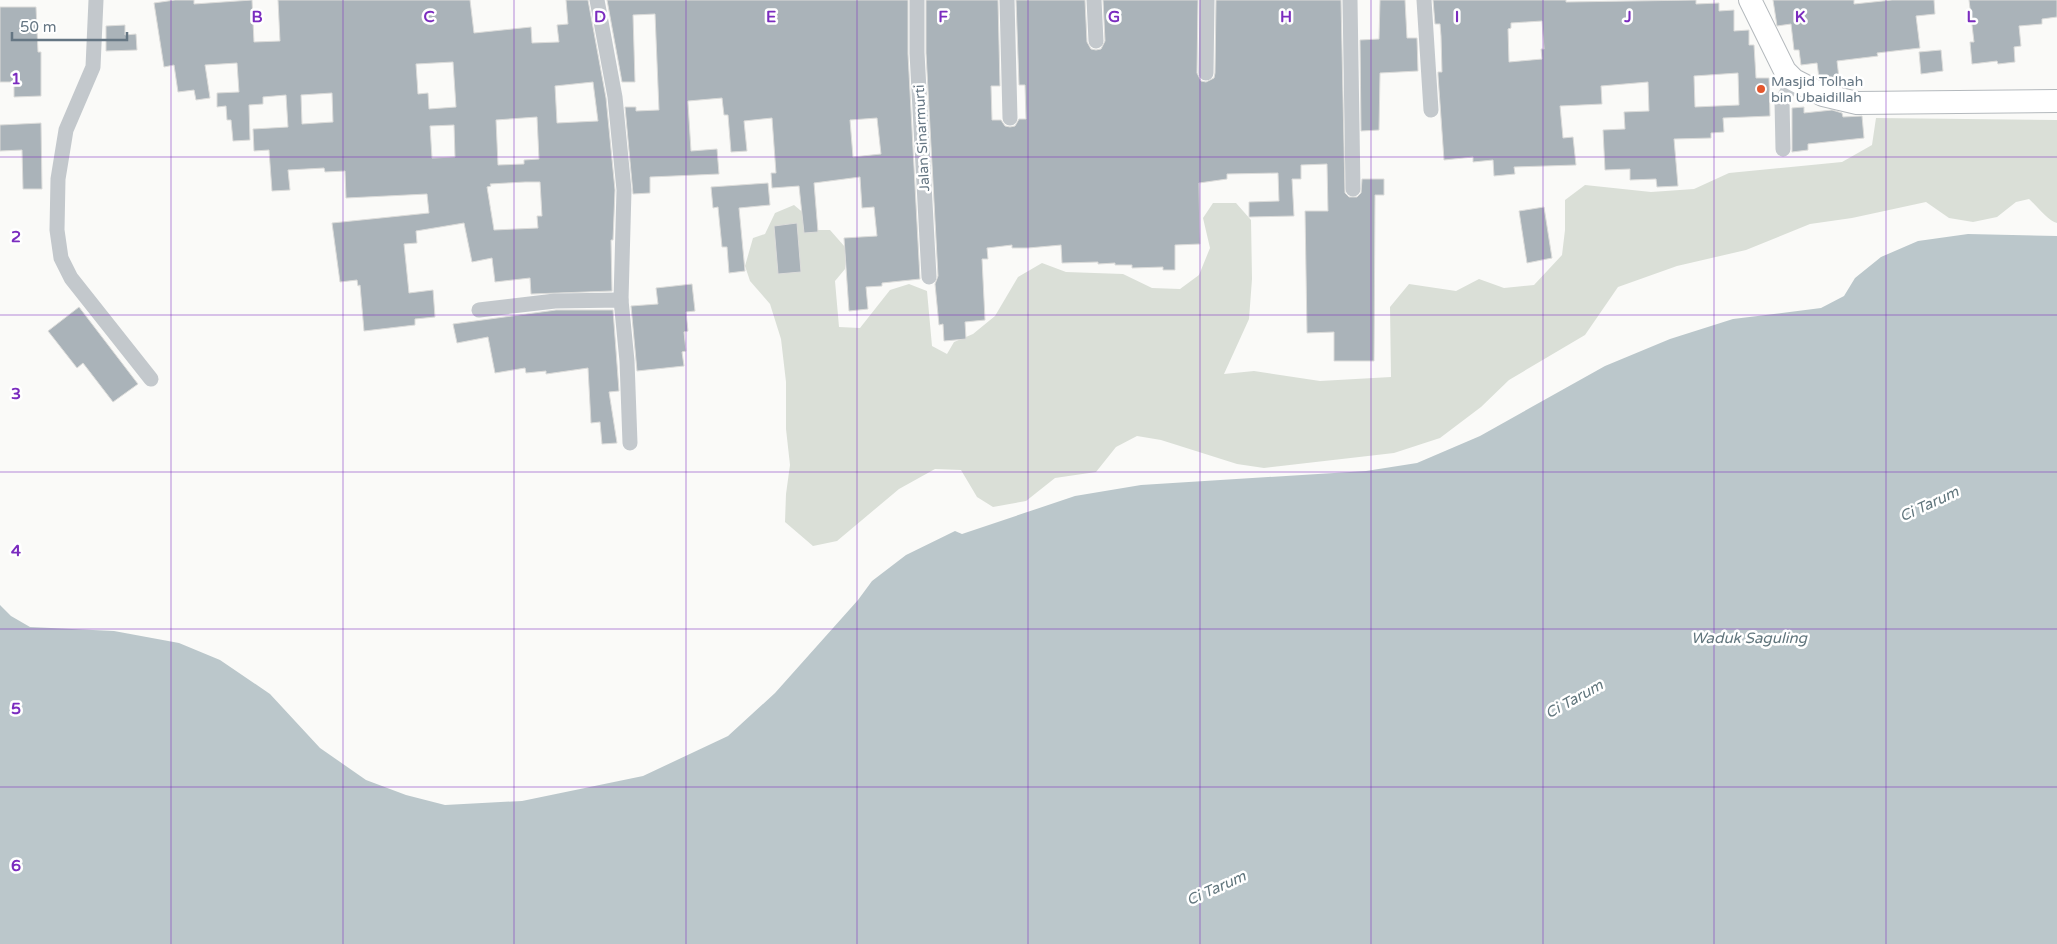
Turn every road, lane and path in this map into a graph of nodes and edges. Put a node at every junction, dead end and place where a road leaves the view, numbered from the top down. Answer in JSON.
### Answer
{"nodes":[{"id":1,"x":96,"y":0,"type":"edge"},
{"id":2,"x":597,"y":0,"type":"edge"},
{"id":3,"x":917,"y":0,"type":"edge"},
{"id":4,"x":1007,"y":0,"type":"edge"},
{"id":5,"x":1094,"y":0,"type":"edge"},
{"id":6,"x":1207,"y":0,"type":"edge"},
{"id":7,"x":1350,"y":0,"type":"edge"},
{"id":8,"x":1424,"y":0,"type":"edge"},
{"id":9,"x":1750,"y":0,"type":"edge"},
{"id":10,"x":1096,"y":42,"type":"dead end"},
{"id":11,"x":1206,"y":73,"type":"dead end"},
{"id":12,"x":1794,"y":80,"type":"junction"},
{"id":13,"x":2057,"y":101,"type":"edge"},
{"id":14,"x":1431,"y":110,"type":"dead end"},
{"id":15,"x":1010,"y":118,"type":"dead end"},
{"id":16,"x":1783,"y":149,"type":"dead end"},
{"id":17,"x":1353,"y":189,"type":"dead end"},
{"id":18,"x":929,"y":277,"type":"dead end"},
{"id":19,"x":621,"y":300,"type":"junction"},
{"id":20,"x":479,"y":310,"type":"dead end"},
{"id":21,"x":151,"y":379,"type":"dead end"},
{"id":22,"x":630,"y":443,"type":"dead end"}],
"edges":[{"from":1,"to":21,"type":"street"},
{"from":2,"to":19,"type":"street"},
{"from":3,"to":18,"type":"street","name":"Jalan Sinarmurti"},
{"from":4,"to":15,"type":"street"},
{"from":5,"to":10,"type":"street"},
{"from":6,"to":11,"type":"street"},
{"from":7,"to":17,"type":"street"},
{"from":8,"to":14,"type":"street"},
{"from":9,"to":12,"type":"highway"},
{"from":12,"to":13,"type":"highway"},
{"from":12,"to":16,"type":"street"},
{"from":19,"to":20,"type":"street"},
{"from":19,"to":22,"type":"street"}]}
